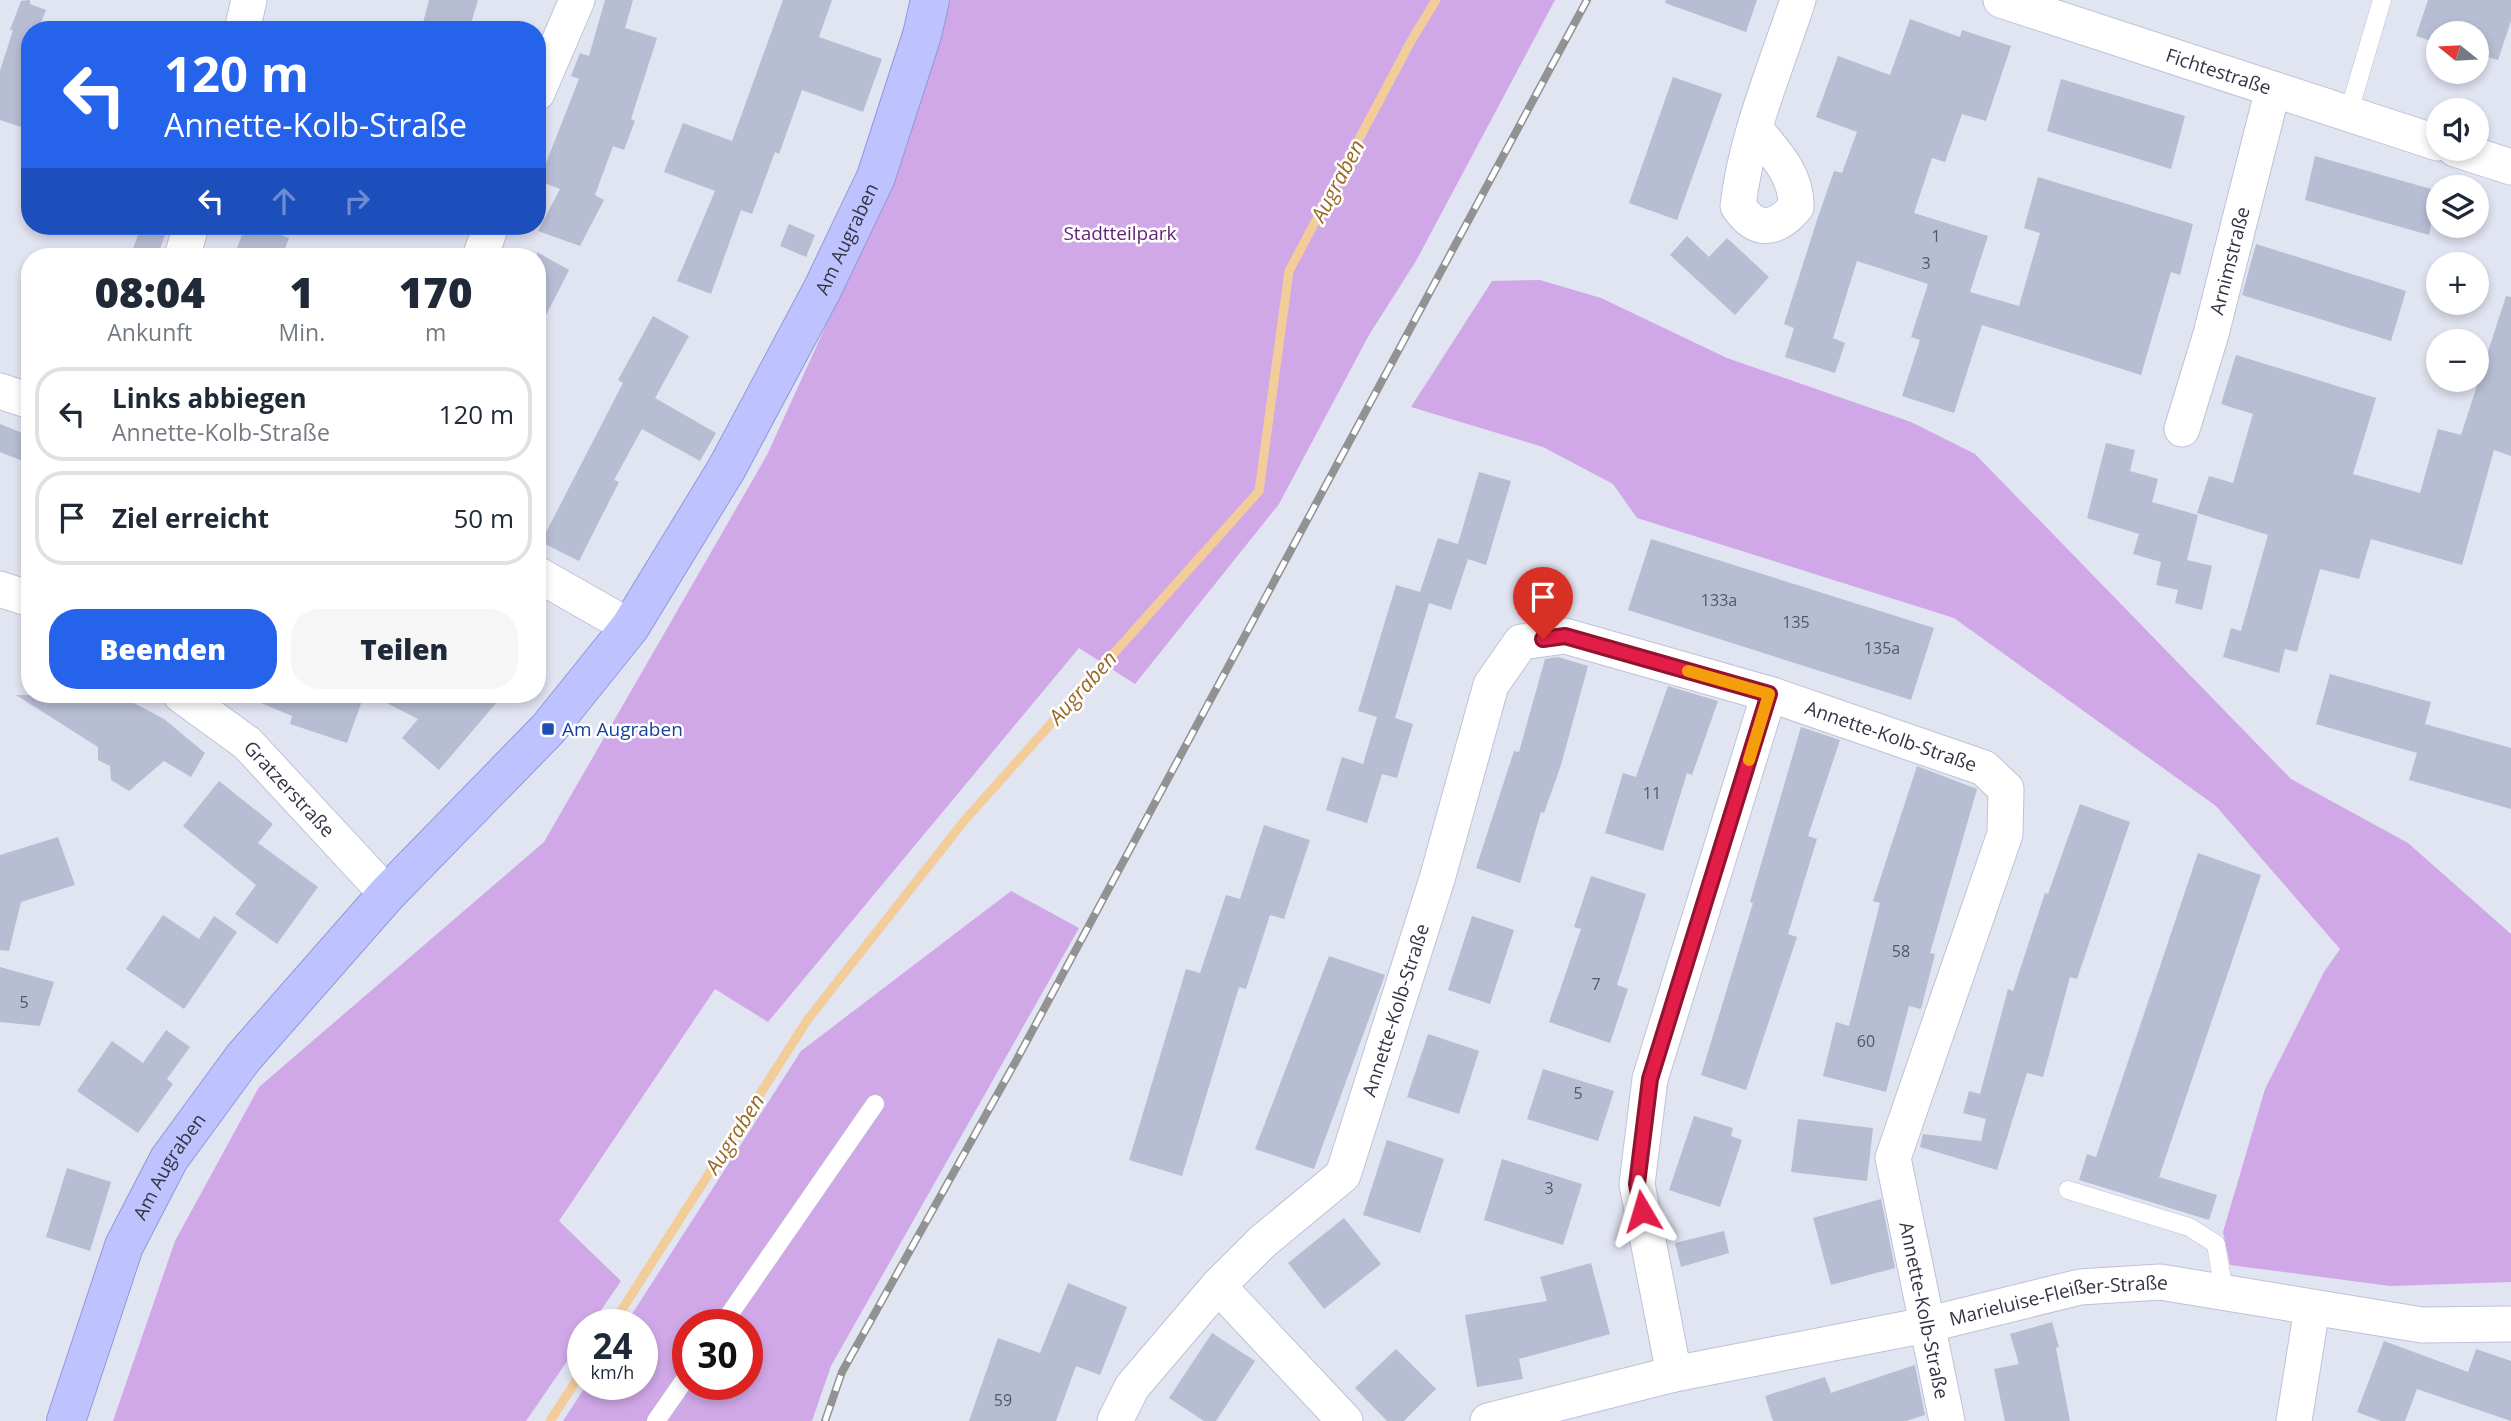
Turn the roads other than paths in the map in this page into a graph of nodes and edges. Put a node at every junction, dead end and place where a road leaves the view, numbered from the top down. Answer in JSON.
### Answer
{"nodes":[{"id":1,"x":249,"y":0,"type":"edge"},
{"id":2,"x":577,"y":0,"type":"edge"},
{"id":3,"x":930,"y":0,"type":"edge"},
{"id":4,"x":1798,"y":0,"type":"edge"},
{"id":5,"x":2001,"y":0,"type":"edge"},
{"id":6,"x":2382,"y":0,"type":"edge"},
{"id":7,"x":2054,"y":7,"type":"edge"},
{"id":8,"x":244,"y":21,"type":"edge"},
{"id":9,"x":546,"y":72,"type":"edge"},
{"id":10,"x":2273,"y":89,"type":"junction"},
{"id":11,"x":2348,"y":115,"type":"junction"},
{"id":12,"x":1755,"y":129,"type":"dead end"},
{"id":13,"x":2426,"y":140,"type":"edge"},
{"id":14,"x":2489,"y":160,"type":"edge"},
{"id":15,"x":2511,"y":167,"type":"edge"},
{"id":16,"x":0,"y":391,"type":"edge"},
{"id":17,"x":21,"y":398,"type":"edge"},
{"id":18,"x":2182,"y":429,"type":"dead end"},
{"id":19,"x":546,"y":580,"type":"edge"},
{"id":20,"x":0,"y":589,"type":"edge"},
{"id":21,"x":21,"y":596,"type":"edge"},
{"id":22,"x":630,"y":627,"type":"junction"},
{"id":23,"x":1769,"y":694,"type":"junction"},
{"id":24,"x":192,"y":703,"type":"edge"},
{"id":25,"x":387,"y":894,"type":"junction"},
{"id":26,"x":875,"y":1104,"type":"dead end"},
{"id":27,"x":2068,"y":1190,"type":"dead end"},
{"id":28,"x":1218,"y":1286,"type":"junction"},
{"id":29,"x":2224,"y":1292,"type":"junction"},
{"id":30,"x":2312,"y":1308,"type":"junction"},
{"id":31,"x":733,"y":1309,"type":"edge"},
{"id":32,"x":2511,"y":1324,"type":"edge"},
{"id":33,"x":1926,"y":1325,"type":"junction"},
{"id":34,"x":1674,"y":1374,"type":"junction"},
{"id":35,"x":672,"y":1398,"type":"edge"},
{"id":36,"x":66,"y":1421,"type":"edge"},
{"id":37,"x":656,"y":1421,"type":"edge"},
{"id":38,"x":1115,"y":1421,"type":"edge"},
{"id":39,"x":1345,"y":1421,"type":"edge"},
{"id":40,"x":1488,"y":1421,"type":"edge"},
{"id":41,"x":1947,"y":1421,"type":"edge"},
{"id":42,"x":2294,"y":1421,"type":"edge"}],
"edges":[{"from":1,"to":8,"type":"street"},
{"from":2,"to":9,"type":"street"},
{"from":3,"to":22,"type":"street","name":"Am Augraben"},
{"from":4,"to":12,"type":"street"},
{"from":5,"to":7,"type":"street","name":"Fichtestraße"},
{"from":6,"to":11,"type":"lane"},
{"from":7,"to":10,"type":"street","name":"Fichtestraße"},
{"from":10,"to":11,"type":"street","name":"Fichtestraße"},
{"from":10,"to":18,"type":"street","name":"Arnimstraße"},
{"from":11,"to":13,"type":"street","name":"Fichtestraße"},
{"from":14,"to":15,"type":"street"},
{"from":16,"to":17,"type":"street"},
{"from":19,"to":22,"type":"street"},
{"from":20,"to":21,"type":"street"},
{"from":22,"to":25,"type":"street","name":"Am Augraben"},
{"from":23,"to":28,"type":"street","name":"Annette-Kolb-Straße"},
{"from":23,"to":33,"type":"street","name":"Annette-Kolb-Straße"},
{"from":23,"to":34,"type":"street"},
{"from":24,"to":25,"type":"street","name":"Gratzerstraße"},
{"from":25,"to":36,"type":"street","name":"Am Augraben"},
{"from":26,"to":31,"type":"lane"},
{"from":27,"to":29,"type":"lane"},
{"from":28,"to":38,"type":"street","name":"Annette-Kolb-Straße"},
{"from":28,"to":39,"type":"street"},
{"from":29,"to":30,"type":"street","name":"Marieluise-Fleißer-Straße"},
{"from":29,"to":33,"type":"street","name":"Marieluise-Fleißer-Straße"},
{"from":30,"to":32,"type":"street","name":"Marieluise-Fleißer-Straße"},
{"from":30,"to":42,"type":"street"},
{"from":33,"to":34,"type":"street","name":"Marieluise-Fleißer-Straße"},
{"from":33,"to":41,"type":"street","name":"Annette-Kolb-Straße"},
{"from":34,"to":40,"type":"street","name":"Marieluise-Fleißer-Straße"},
{"from":35,"to":37,"type":"lane"}]}
